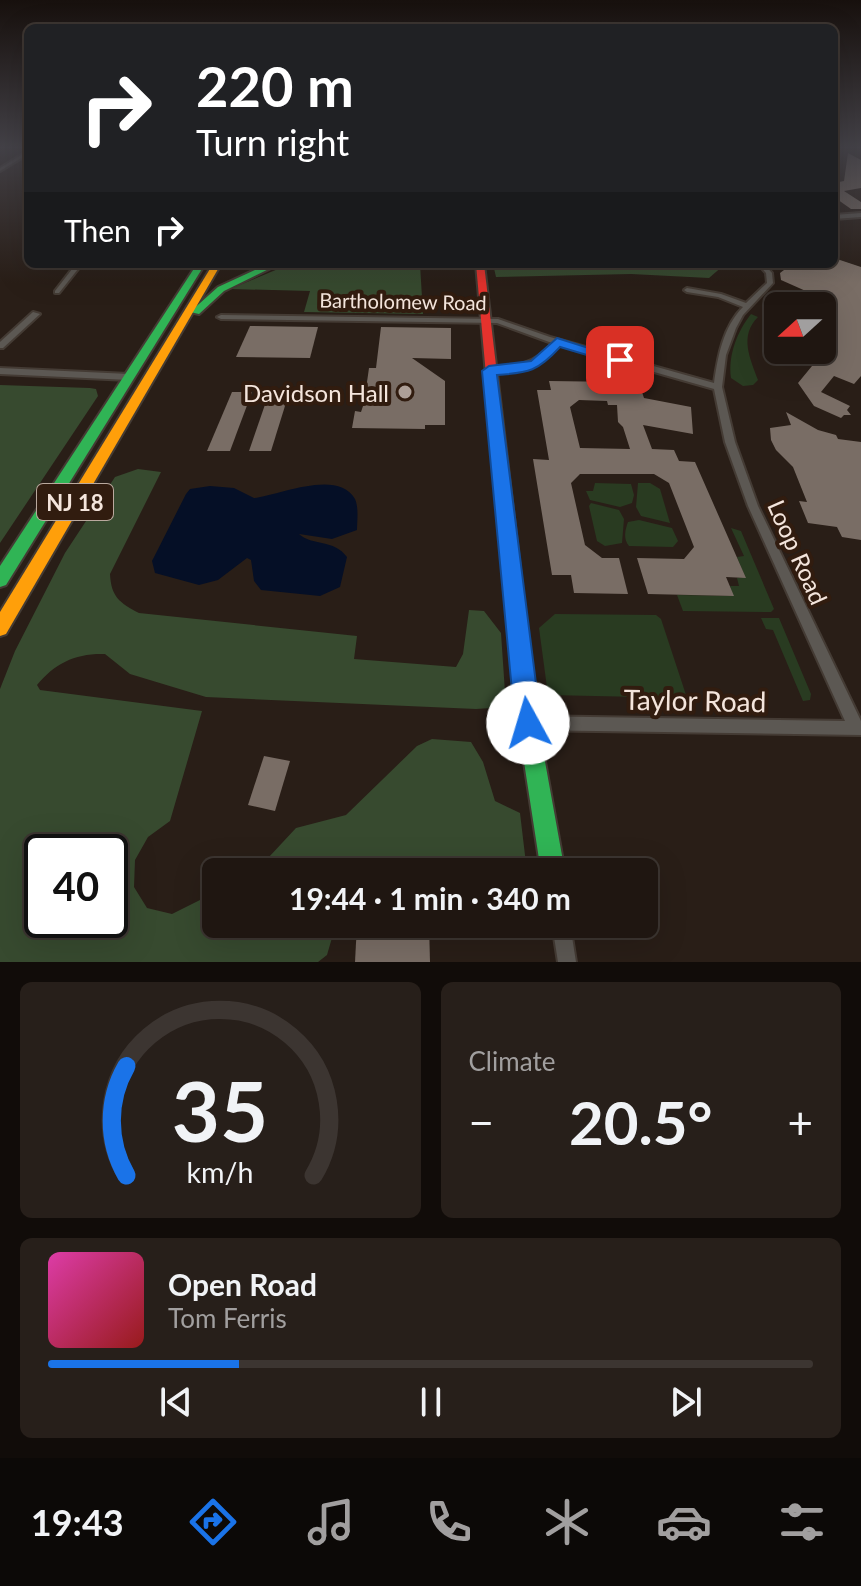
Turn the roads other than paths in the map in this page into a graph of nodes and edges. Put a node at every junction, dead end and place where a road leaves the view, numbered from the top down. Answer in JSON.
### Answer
{"nodes":[{"id":1,"x":861,"y":215,"type":"edge"},
{"id":2,"x":838,"y":217,"type":"edge"},
{"id":3,"x":76,"y":268,"type":"edge"},
{"id":4,"x":198,"y":268,"type":"edge"},
{"id":5,"x":215,"y":268,"type":"edge"},
{"id":6,"x":266,"y":268,"type":"edge"},
{"id":7,"x":480,"y":268,"type":"edge"},
{"id":8,"x":765,"y":268,"type":"edge"},
{"id":9,"x":687,"y":290,"type":"dead end"},
{"id":10,"x":57,"y":292,"type":"dead end"},
{"id":11,"x":747,"y":306,"type":"junction"},
{"id":12,"x":36,"y":314,"type":"dead end"},
{"id":13,"x":221,"y":317,"type":"dead end"},
{"id":14,"x":486,"y":320,"type":"junction"},
{"id":15,"x":557,"y":342,"type":"junction"},
{"id":16,"x":0,"y":346,"type":"edge"},
{"id":17,"x":166,"y":349,"type":"junction"},
{"id":18,"x":0,"y":371,"type":"edge"},
{"id":19,"x":489,"y":371,"type":"junction"},
{"id":20,"x":129,"y":377,"type":"junction"},
{"id":21,"x":718,"y":387,"type":"junction"},
{"id":22,"x":0,"y":580,"type":"edge"},
{"id":23,"x":0,"y":628,"type":"edge"},
{"id":24,"x":528,"y":723,"type":"junction"},
{"id":25,"x":858,"y":728,"type":"edge"},
{"id":26,"x":551,"y":858,"type":"edge"},
{"id":27,"x":563,"y":938,"type":"edge"},
{"id":28,"x":567,"y":962,"type":"edge"}],
"edges":[{"from":1,"to":2,"type":"street"},
{"from":3,"to":10,"type":"street"},
{"from":4,"to":20,"type":"main road","number":"NJ 18"},
{"from":5,"to":17,"type":"main road","number":"NJ 18"},
{"from":6,"to":17,"type":"main road"},
{"from":7,"to":14,"type":"main road"},
{"from":8,"to":11,"type":"street"},
{"from":9,"to":11,"type":"street"},
{"from":11,"to":21,"type":"street"},
{"from":12,"to":16,"type":"street"},
{"from":13,"to":14,"type":"street","name":"Bartholomew Road"},
{"from":14,"to":15,"type":"street","name":"Bartholomew Road"},
{"from":14,"to":19,"type":"main road"},
{"from":15,"to":19,"type":"street"},
{"from":15,"to":21,"type":"street","name":"Bartholomew Road"},
{"from":17,"to":23,"type":"main road","number":"NJ 18"},
{"from":18,"to":20,"type":"street"},
{"from":19,"to":24,"type":"main road"},
{"from":20,"to":22,"type":"main road","number":"NJ 18"},
{"from":21,"to":25,"type":"street","name":"Loop Road"},
{"from":24,"to":25,"type":"street","name":"Taylor Road"},
{"from":24,"to":26,"type":"main road"},
{"from":27,"to":28,"type":"street"}]}
